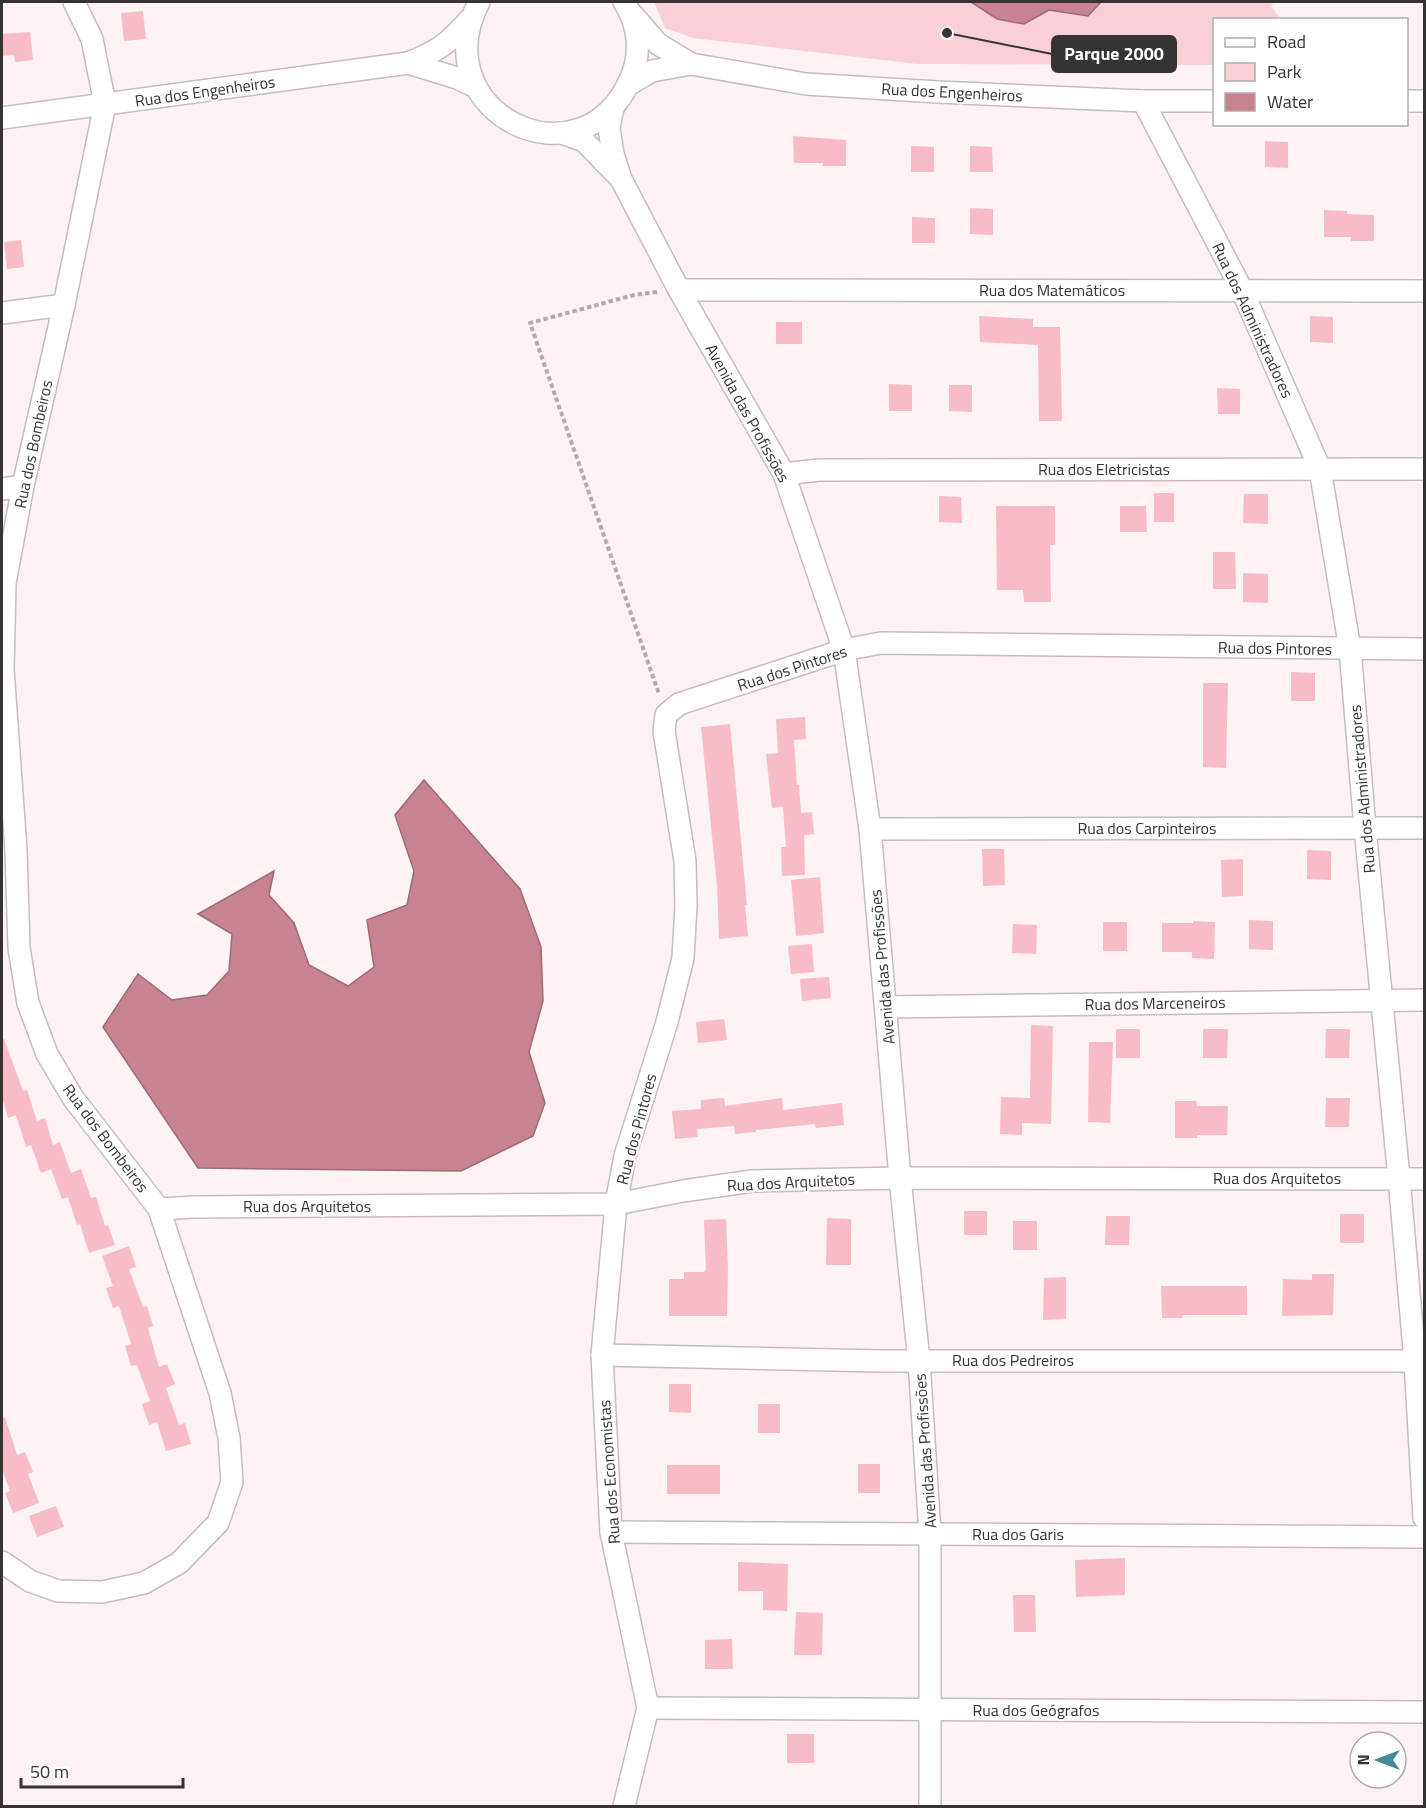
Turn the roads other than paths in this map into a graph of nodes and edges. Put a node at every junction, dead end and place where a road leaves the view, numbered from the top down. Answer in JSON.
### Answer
{"nodes":[{"id":1,"x":74,"y":2,"type":"edge"},
{"id":2,"x":628,"y":7,"type":"edge"},
{"id":3,"x":475,"y":9,"type":"edge"},
{"id":4,"x":408,"y":63,"type":"junction"},
{"id":5,"x":691,"y":64,"type":"junction"},
{"id":6,"x":628,"y":85,"type":"junction"},
{"id":7,"x":476,"y":87,"type":"junction"},
{"id":8,"x":1143,"y":101,"type":"junction"},
{"id":9,"x":1213,"y":101,"type":"edge"},
{"id":10,"x":1408,"y":101,"type":"edge"},
{"id":11,"x":1425,"y":101,"type":"edge"},
{"id":12,"x":105,"y":104,"type":"junction"},
{"id":13,"x":613,"y":108,"type":"junction"},
{"id":14,"x":2,"y":118,"type":"edge"},
{"id":15,"x":562,"y":133,"type":"junction"},
{"id":16,"x":621,"y":180,"type":"junction"},
{"id":17,"x":679,"y":290,"type":"junction"},
{"id":18,"x":1242,"y":290,"type":"junction"},
{"id":19,"x":1425,"y":291,"type":"edge"},
{"id":20,"x":64,"y":305,"type":"junction"},
{"id":21,"x":2,"y":313,"type":"edge"},
{"id":22,"x":1320,"y":469,"type":"junction"},
{"id":23,"x":1425,"y":469,"type":"edge"},
{"id":24,"x":784,"y":474,"type":"junction"},
{"id":25,"x":23,"y":486,"type":"junction"},
{"id":26,"x":2,"y":489,"type":"edge"},
{"id":27,"x":1350,"y":649,"type":"junction"},
{"id":28,"x":1425,"y":649,"type":"edge"},
{"id":29,"x":844,"y":650,"type":"junction"},
{"id":30,"x":2,"y":669,"type":"edge"},
{"id":31,"x":1365,"y":828,"type":"junction"},
{"id":32,"x":1425,"y":828,"type":"edge"},
{"id":33,"x":870,"y":829,"type":"junction"},
{"id":34,"x":9,"y":851,"type":"edge"},
{"id":35,"x":1381,"y":1000,"type":"junction"},
{"id":36,"x":1425,"y":1000,"type":"edge"},
{"id":37,"x":886,"y":1006,"type":"junction"},
{"id":38,"x":900,"y":1178,"type":"junction"},
{"id":39,"x":1399,"y":1178,"type":"junction"},
{"id":40,"x":1425,"y":1179,"type":"edge"},
{"id":41,"x":616,"y":1204,"type":"junction"},
{"id":42,"x":159,"y":1209,"type":"junction"},
{"id":43,"x":602,"y":1355,"type":"junction"},
{"id":44,"x":919,"y":1361,"type":"junction"},
{"id":45,"x":1420,"y":1361,"type":"edge"},
{"id":46,"x":1425,"y":1518,"type":"edge"},
{"id":47,"x":611,"y":1532,"type":"junction"},
{"id":48,"x":930,"y":1534,"type":"junction"},
{"id":49,"x":1425,"y":1537,"type":"edge"},
{"id":50,"x":2,"y":1562,"type":"edge"},
{"id":51,"x":648,"y":1708,"type":"junction"},
{"id":52,"x":930,"y":1709,"type":"junction"},
{"id":53,"x":1425,"y":1712,"type":"edge"},
{"id":54,"x":624,"y":1806,"type":"edge"},
{"id":55,"x":930,"y":1806,"type":"edge"}],
"edges":[{"from":1,"to":12,"type":"street","name":"Rua dos Bombeiros"},
{"from":2,"to":5,"type":"street","name":"Rua dos Engenheiros"},
{"from":2,"to":6,"type":"street"},
{"from":3,"to":4,"type":"street","name":"Rua dos Engenheiros"},
{"from":3,"to":7,"type":"street"},
{"from":4,"to":7,"type":"street","name":"Rua dos Engenheiros"},
{"from":4,"to":12,"type":"street","name":"Rua dos Engenheiros"},
{"from":5,"to":6,"type":"street","name":"Rua dos Engenheiros"},
{"from":5,"to":8,"type":"street","name":"Rua dos Engenheiros"},
{"from":6,"to":13,"type":"street"},
{"from":7,"to":15,"type":"street"},
{"from":8,"to":9,"type":"street","name":"Rua dos Engenheiros"},
{"from":8,"to":18,"type":"street","name":"Rua dos Administradores"},
{"from":10,"to":11,"type":"street"},
{"from":12,"to":14,"type":"street","name":"Rua dos Engenheiros"},
{"from":12,"to":20,"type":"street","name":"Rua dos Bombeiros"},
{"from":13,"to":15,"type":"street"},
{"from":13,"to":16,"type":"street"},
{"from":15,"to":16,"type":"street"},
{"from":16,"to":17,"type":"street","name":"Avenida das Profissões"},
{"from":17,"to":18,"type":"street","name":"Rua dos Matemáticos"},
{"from":17,"to":24,"type":"street","name":"Avenida das Profissões"},
{"from":18,"to":19,"type":"street","name":"Rua dos Matemáticos"},
{"from":18,"to":22,"type":"street","name":"Rua dos Administradores"},
{"from":20,"to":21,"type":"street"},
{"from":20,"to":25,"type":"street","name":"Rua dos Bombeiros"},
{"from":22,"to":23,"type":"street","name":"Rua dos Eletricistas"},
{"from":22,"to":24,"type":"street","name":"Rua dos Eletricistas"},
{"from":22,"to":27,"type":"street","name":"Rua dos Administradores"},
{"from":24,"to":29,"type":"street","name":"Avenida das Profissões"},
{"from":25,"to":26,"type":"street"},
{"from":25,"to":30,"type":"street","name":"Rua dos Bombeiros"},
{"from":27,"to":28,"type":"street","name":"Rua dos Pintores"},
{"from":27,"to":29,"type":"street","name":"Rua dos Pintores"},
{"from":27,"to":31,"type":"street","name":"Rua dos Administradores"},
{"from":29,"to":33,"type":"street","name":"Avenida das Profissões"},
{"from":29,"to":41,"type":"street","name":"Rua dos Pintores"},
{"from":30,"to":34,"type":"street","name":"Rua dos Bombeiros"},
{"from":31,"to":32,"type":"street","name":"Rua dos Carpinteiros"},
{"from":31,"to":33,"type":"street","name":"Rua dos Carpinteiros"},
{"from":31,"to":35,"type":"street","name":"Rua dos Administradores"},
{"from":33,"to":37,"type":"street","name":"Avenida das Profissões"},
{"from":34,"to":42,"type":"street","name":"Rua dos Bombeiros"},
{"from":35,"to":36,"type":"street","name":"Rua dos Marceneiros"},
{"from":35,"to":37,"type":"street","name":"Rua dos Marceneiros"},
{"from":35,"to":39,"type":"street","name":"Rua dos Administradores"},
{"from":37,"to":38,"type":"street","name":"Avenida das Profissões"},
{"from":38,"to":39,"type":"street","name":"Rua dos Arquitetos"},
{"from":38,"to":41,"type":"street","name":"Rua dos Arquitetos"},
{"from":38,"to":44,"type":"street","name":"Avenida das Profissões"},
{"from":39,"to":40,"type":"street","name":"Rua dos Arquitetos"},
{"from":39,"to":45,"type":"street","name":"Rua dos Administradores"},
{"from":41,"to":42,"type":"street","name":"Rua dos Arquitetos"},
{"from":41,"to":43,"type":"street","name":"Rua dos Economistas"},
{"from":42,"to":50,"type":"street","name":"Rua dos Bombeiros"},
{"from":43,"to":44,"type":"street","name":"Rua dos Pedreiros"},
{"from":43,"to":47,"type":"street","name":"Rua dos Economistas"},
{"from":44,"to":45,"type":"street","name":"Rua dos Pedreiros"},
{"from":44,"to":48,"type":"street","name":"Avenida das Profissões"},
{"from":45,"to":46,"type":"street","name":"Rua dos Administradores"},
{"from":47,"to":48,"type":"street","name":"Rua dos Garis"},
{"from":47,"to":51,"type":"street","name":"Rua dos Economistas"},
{"from":48,"to":49,"type":"street","name":"Rua dos Garis"},
{"from":48,"to":52,"type":"street","name":"Avenida das Profissões"},
{"from":51,"to":52,"type":"street","name":"Rua dos Geógrafos"},
{"from":51,"to":54,"type":"street","name":"Rua dos Economistas"},
{"from":52,"to":53,"type":"street","name":"Rua dos Geógrafos"},
{"from":52,"to":55,"type":"street","name":"Avenida das Profissões"}]}
